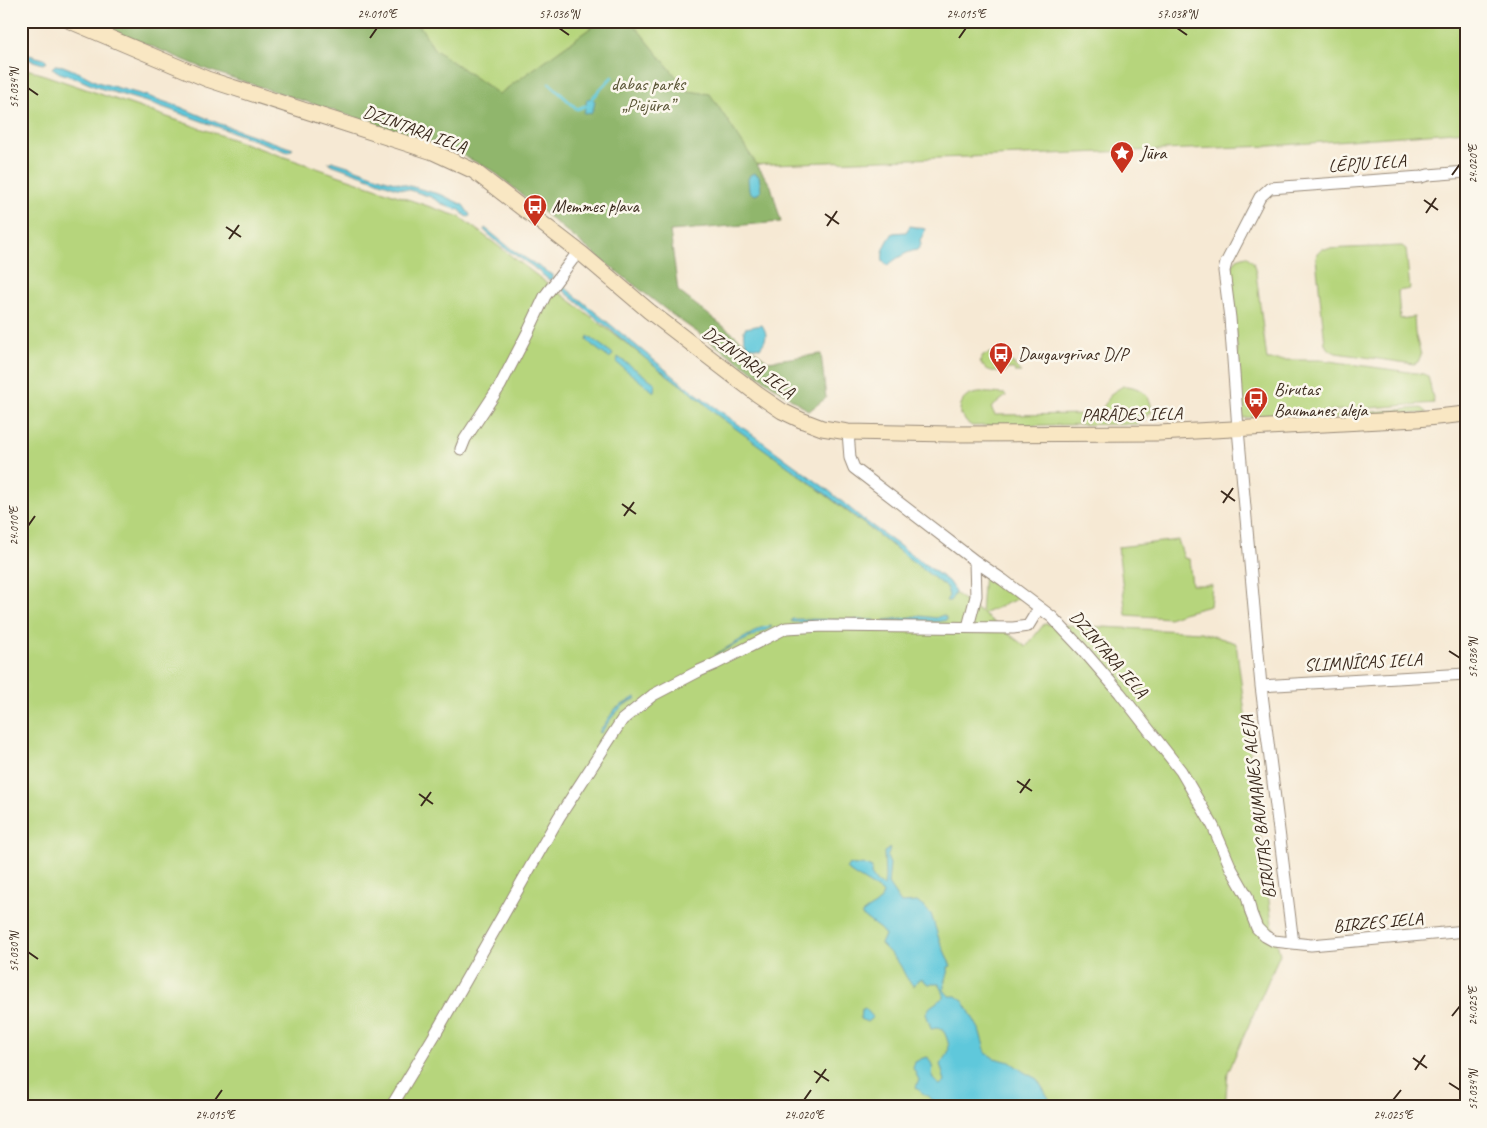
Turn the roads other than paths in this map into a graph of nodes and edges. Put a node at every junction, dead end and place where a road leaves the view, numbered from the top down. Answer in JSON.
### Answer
{"nodes":[{"id":1,"x":70,"y":21,"type":"edge"},
{"id":2,"x":1466,"y":172,"type":"edge"},
{"id":3,"x":1270,"y":188,"type":"joint"},
{"id":4,"x":578,"y":252,"type":"junction"},
{"id":5,"x":1466,"y":414,"type":"edge"},
{"id":6,"x":801,"y":420,"type":"joint"},
{"id":7,"x":1238,"y":429,"type":"junction"},
{"id":8,"x":848,"y":432,"type":"junction"},
{"id":9,"x":461,"y":449,"type":"dead end"},
{"id":10,"x":975,"y":561,"type":"junction"},
{"id":11,"x":1039,"y":608,"type":"junction"},
{"id":12,"x":968,"y":627,"type":"junction"},
{"id":13,"x":1466,"y":674,"type":"edge"},
{"id":14,"x":1261,"y":686,"type":"junction"},
{"id":15,"x":1466,"y":932,"type":"edge"},
{"id":16,"x":1293,"y":943,"type":"junction"},
{"id":17,"x":392,"y":1107,"type":"edge"}],
"edges":[{"from":1,"to":4,"type":"street","name":"DZINTARA IELA"},
{"from":2,"to":3,"type":"street","name":"LĒPJU IELA"},
{"from":3,"to":7,"type":"street","name":"BIRUTAS BAUMANES ALEJA"},
{"from":4,"to":6,"type":"street","name":"DZINTARA IELA"},
{"from":4,"to":9,"type":"street"},
{"from":5,"to":7,"type":"street","name":"PARĀDES IELA"},
{"from":6,"to":8,"type":"street","name":"PARĀDES IELA"},
{"from":7,"to":8,"type":"street","name":"PARĀDES IELA"},
{"from":7,"to":14,"type":"street","name":"BIRUTAS BAUMANES ALEJA"},
{"from":8,"to":10,"type":"street","name":"DZINTARA IELA"},
{"from":10,"to":11,"type":"street","name":"DZINTARA IELA"},
{"from":10,"to":12,"type":"street"},
{"from":11,"to":12,"type":"street"},
{"from":11,"to":16,"type":"street","name":"DZINTARA IELA"},
{"from":12,"to":17,"type":"street"},
{"from":13,"to":14,"type":"street","name":"SLIMNĪCAS IELA"},
{"from":14,"to":16,"type":"street","name":"BIRUTAS BAUMANES ALEJA"},
{"from":15,"to":16,"type":"street","name":"BIRZES IELA"}]}
